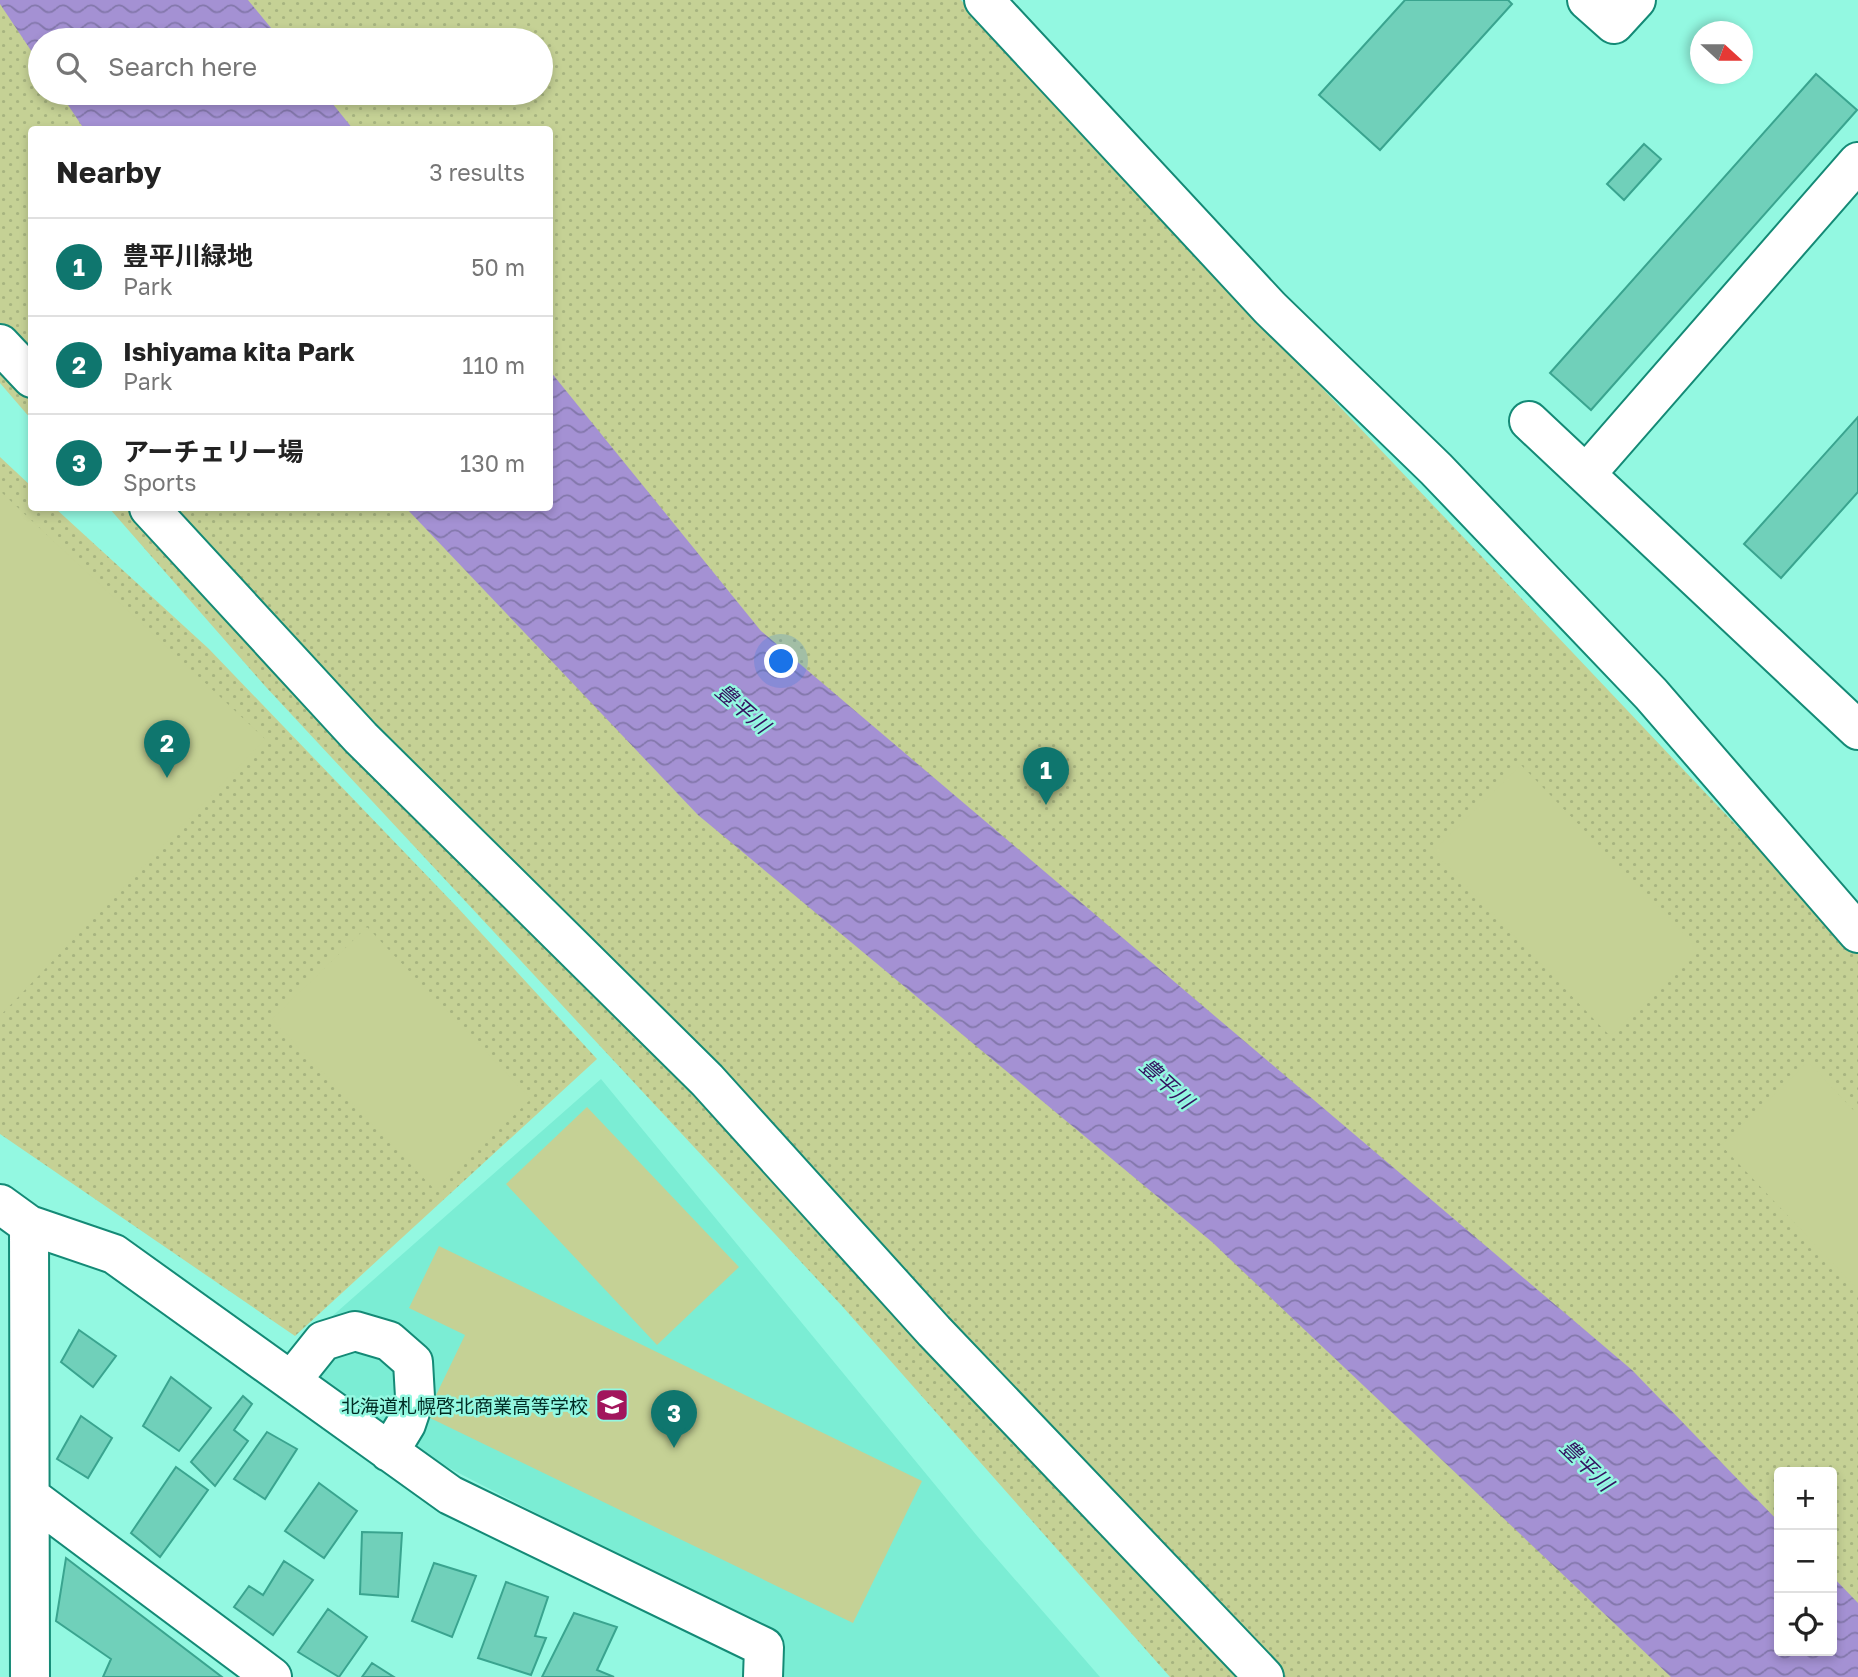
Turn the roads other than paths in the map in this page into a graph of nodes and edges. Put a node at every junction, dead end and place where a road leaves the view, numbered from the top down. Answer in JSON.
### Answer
{"nodes":[{"id":1,"x":984,"y":0,"type":"edge"},
{"id":2,"x":1587,"y":0,"type":"edge"},
{"id":3,"x":1636,"y":0,"type":"edge"},
{"id":4,"x":1858,"y":162,"type":"edge"},
{"id":5,"x":0,"y":344,"type":"edge"},
{"id":6,"x":28,"y":374,"type":"edge"},
{"id":7,"x":1530,"y":421,"type":"dead end"},
{"id":8,"x":1586,"y":474,"type":"junction"},
{"id":9,"x":152,"y":511,"type":"edge"},
{"id":10,"x":1858,"y":730,"type":"edge"},
{"id":11,"x":1858,"y":933,"type":"edge"},
{"id":12,"x":15,"y":1215,"type":"edge"},
{"id":13,"x":291,"y":1381,"type":"junction"},
{"id":14,"x":389,"y":1451,"type":"junction"},
{"id":15,"x":31,"y":1497,"type":"junction"},
{"id":16,"x":30,"y":1677,"type":"edge"},
{"id":17,"x":272,"y":1677,"type":"edge"},
{"id":18,"x":763,"y":1677,"type":"edge"},
{"id":19,"x":1264,"y":1677,"type":"edge"}],
"edges":[{"from":1,"to":11,"type":"street"},
{"from":2,"to":3,"type":"street"},
{"from":4,"to":8,"type":"street"},
{"from":5,"to":6,"type":"street"},
{"from":7,"to":8,"type":"street"},
{"from":8,"to":10,"type":"street"},
{"from":9,"to":19,"type":"street"},
{"from":12,"to":13,"type":"street"},
{"from":12,"to":15,"type":"street"},
{"from":13,"to":14,"type":"street"},
{"from":13,"to":14,"type":"street"},
{"from":14,"to":18,"type":"street"},
{"from":15,"to":16,"type":"street"},
{"from":15,"to":17,"type":"street"}]}
